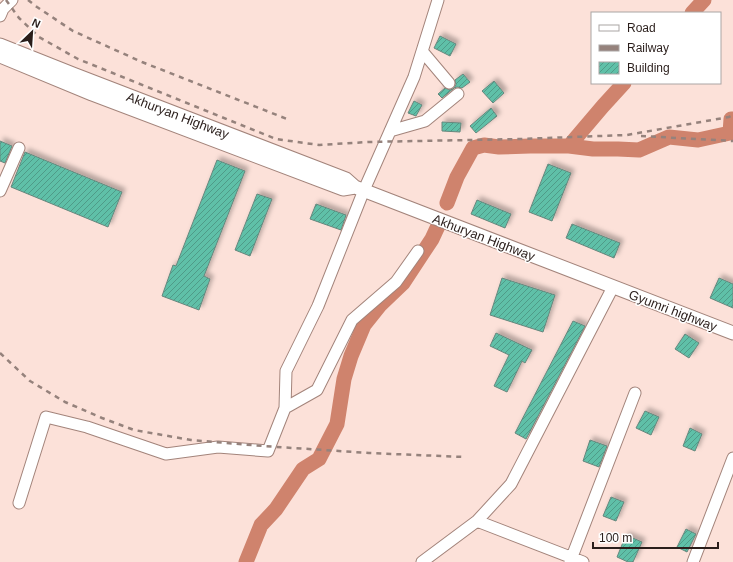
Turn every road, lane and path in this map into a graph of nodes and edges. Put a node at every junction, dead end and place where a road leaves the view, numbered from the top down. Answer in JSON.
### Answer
{"nodes":[{"id":1,"x":12,"y":0,"type":"edge"},
{"id":2,"x":438,"y":0,"type":"edge"},
{"id":3,"x":0,"y":16,"type":"edge"},
{"id":4,"x":0,"y":45,"type":"edge"},
{"id":5,"x":422,"y":51,"type":"junction"},
{"id":6,"x":0,"y":56,"type":"edge"},
{"id":7,"x":449,"y":83,"type":"dead end"},
{"id":8,"x":458,"y":94,"type":"dead end"},
{"id":9,"x":390,"y":131,"type":"junction"},
{"id":10,"x":19,"y":148,"type":"dead end"},
{"id":11,"x":359,"y":189,"type":"junction"},
{"id":12,"x":0,"y":191,"type":"edge"},
{"id":13,"x":418,"y":251,"type":"dead end"},
{"id":14,"x":613,"y":287,"type":"junction"},
{"id":15,"x":733,"y":334,"type":"edge"},
{"id":16,"x":635,"y":393,"type":"dead end"},
{"id":17,"x":285,"y":408,"type":"junction"},
{"id":18,"x":733,"y":458,"type":"edge"},
{"id":19,"x":19,"y":503,"type":"dead end"},
{"id":20,"x":477,"y":521,"type":"junction"},
{"id":21,"x":571,"y":560,"type":"edge"},
{"id":22,"x":422,"y":562,"type":"edge"},
{"id":23,"x":583,"y":562,"type":"edge"},
{"id":24,"x":693,"y":562,"type":"edge"}],
"edges":[{"from":1,"to":3,"type":"street"},
{"from":2,"to":5,"type":"street"},
{"from":4,"to":11,"type":"main road","name":"Akhuryan Highway"},
{"from":5,"to":7,"type":"street"},
{"from":5,"to":9,"type":"street"},
{"from":6,"to":11,"type":"main road","name":"Akhuryan Highway"},
{"from":8,"to":9,"type":"street"},
{"from":9,"to":11,"type":"street"},
{"from":10,"to":12,"type":"street"},
{"from":11,"to":14,"type":"main road","name":"Akhuryan Highway"},
{"from":11,"to":17,"type":"street"},
{"from":13,"to":17,"type":"street"},
{"from":14,"to":15,"type":"main road","name":"Gyumri highway"},
{"from":14,"to":20,"type":"street"},
{"from":16,"to":21,"type":"street"},
{"from":17,"to":19,"type":"street"},
{"from":18,"to":24,"type":"street"},
{"from":20,"to":21,"type":"street"},
{"from":20,"to":22,"type":"street"},
{"from":21,"to":23,"type":"street"}]}
